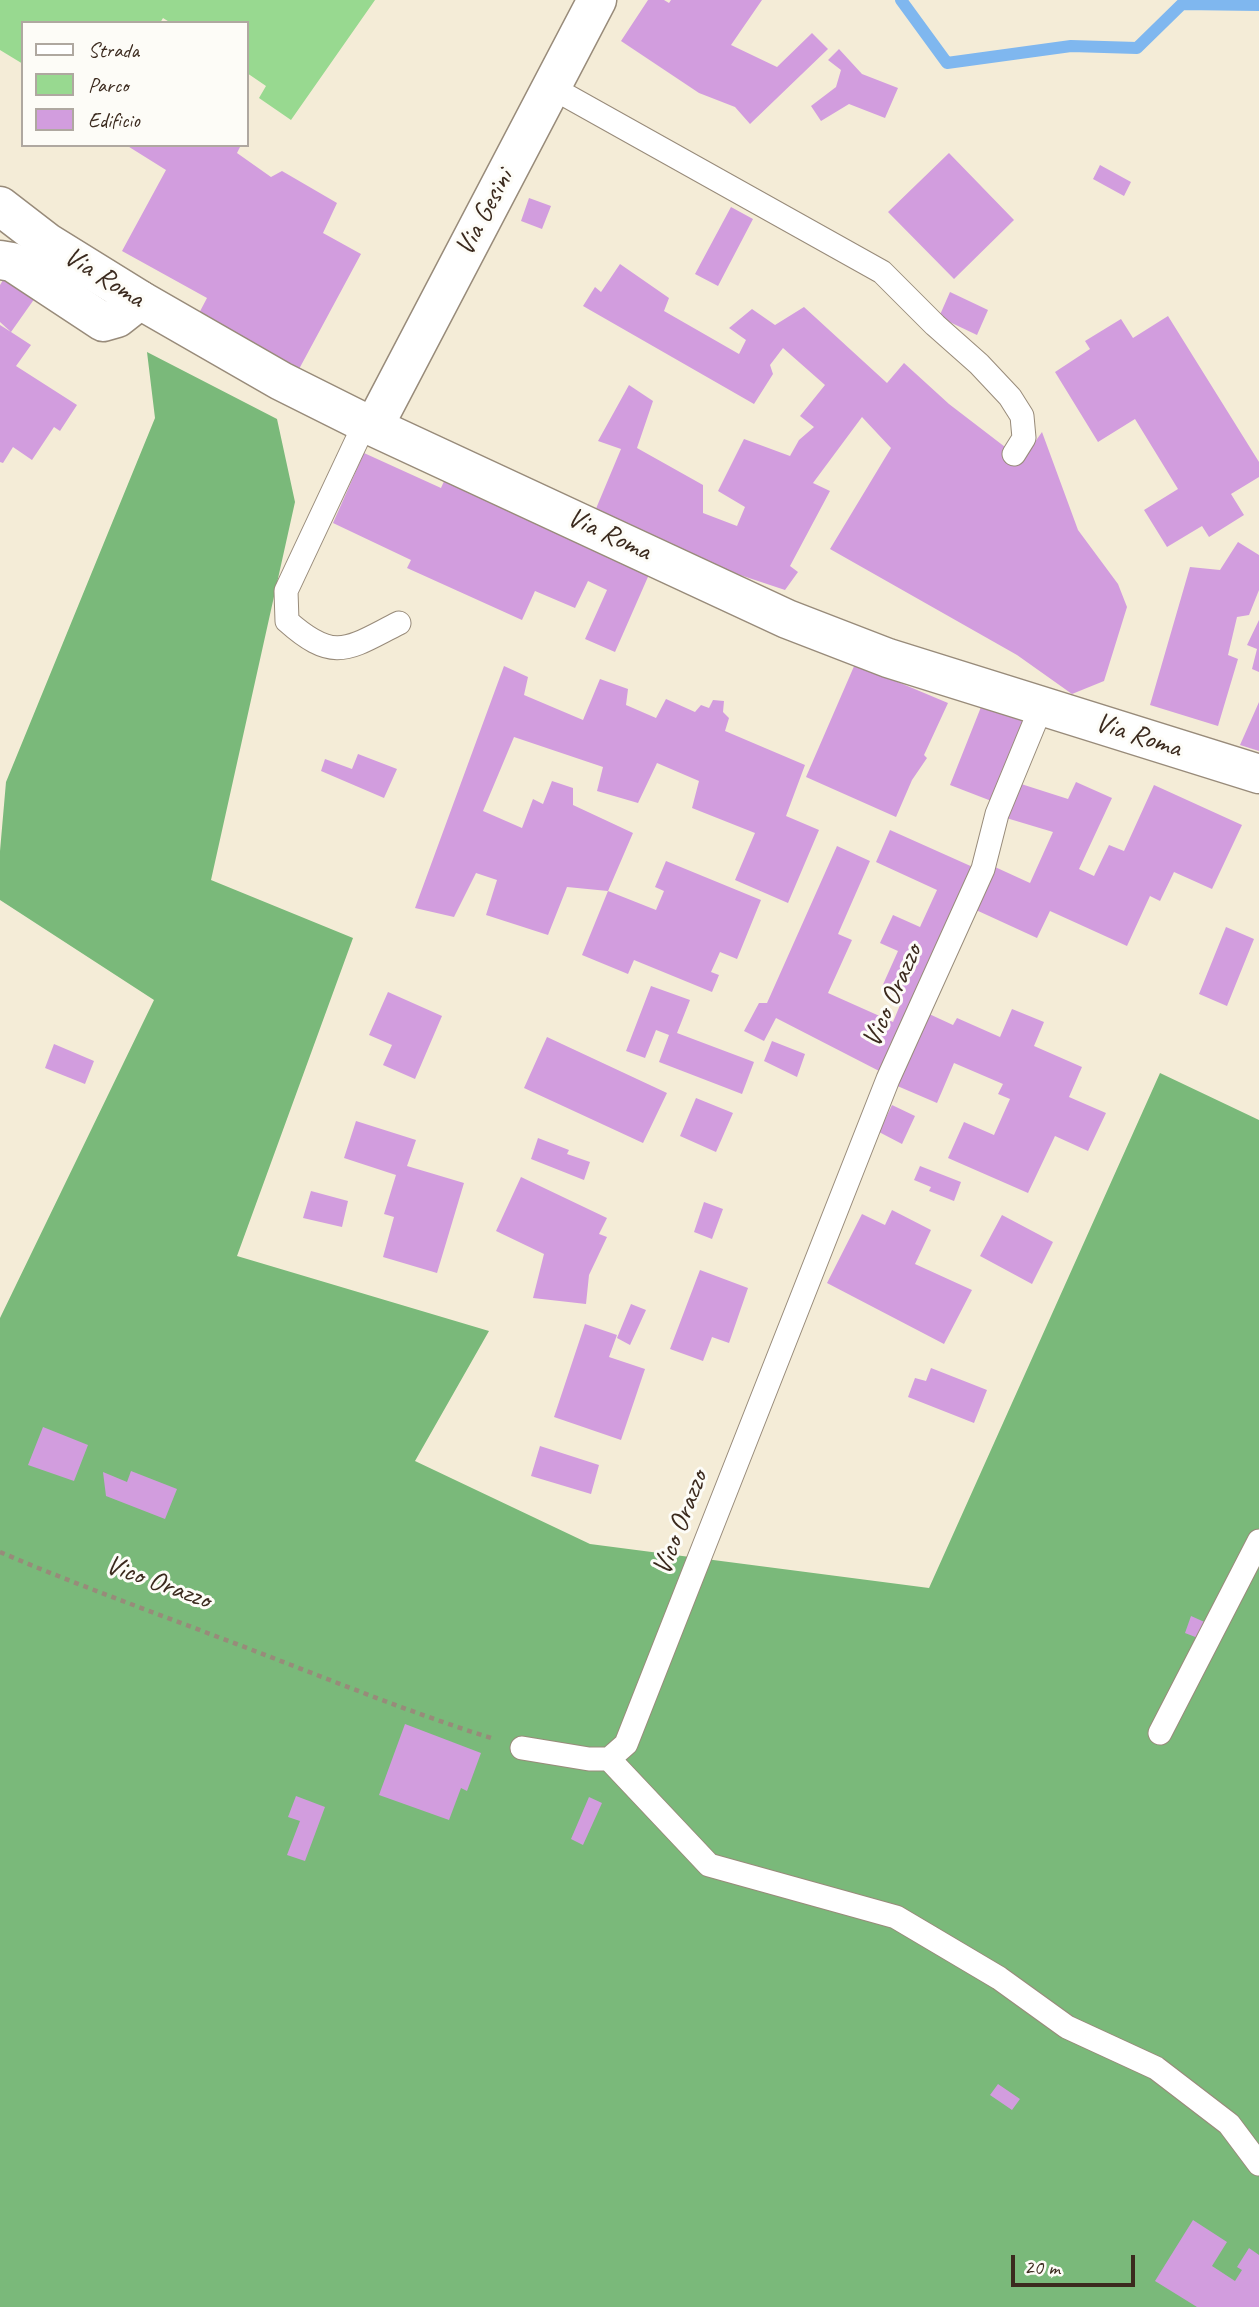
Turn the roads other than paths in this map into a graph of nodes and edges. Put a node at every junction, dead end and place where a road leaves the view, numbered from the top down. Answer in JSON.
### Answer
{"nodes":[{"id":1,"x":597,"y":0,"type":"edge"},
{"id":2,"x":551,"y":87,"type":"junction"},
{"id":3,"x":0,"y":206,"type":"edge"},
{"id":4,"x":0,"y":260,"type":"edge"},
{"id":5,"x":140,"y":300,"type":"junction"},
{"id":6,"x":370,"y":424,"type":"junction"},
{"id":7,"x":1014,"y":454,"type":"dead end"},
{"id":8,"x":399,"y":623,"type":"dead end"},
{"id":9,"x":1042,"y":705,"type":"junction"},
{"id":10,"x":1259,"y":774,"type":"edge"},
{"id":11,"x":1259,"y":1541,"type":"edge"},
{"id":12,"x":1160,"y":1733,"type":"dead end"},
{"id":13,"x":522,"y":1748,"type":"road end"},
{"id":14,"x":609,"y":1759,"type":"junction"},
{"id":15,"x":1259,"y":2164,"type":"edge"}],
"edges":[{"from":1,"to":2,"type":"street","name":"Via Gesini"},
{"from":2,"to":6,"type":"street","name":"Via Gesini"},
{"from":2,"to":7,"type":"lane"},
{"from":3,"to":5,"type":"street","name":"Via Roma"},
{"from":4,"to":5,"type":"street"},
{"from":5,"to":6,"type":"street","name":"Via Roma"},
{"from":6,"to":8,"type":"lane"},
{"from":6,"to":9,"type":"street","name":"Via Roma"},
{"from":9,"to":10,"type":"street","name":"Via Roma"},
{"from":9,"to":14,"type":"lane","name":"Vico Orazzo"},
{"from":11,"to":12,"type":"lane"},
{"from":13,"to":14,"type":"lane"},
{"from":14,"to":15,"type":"lane"}]}
